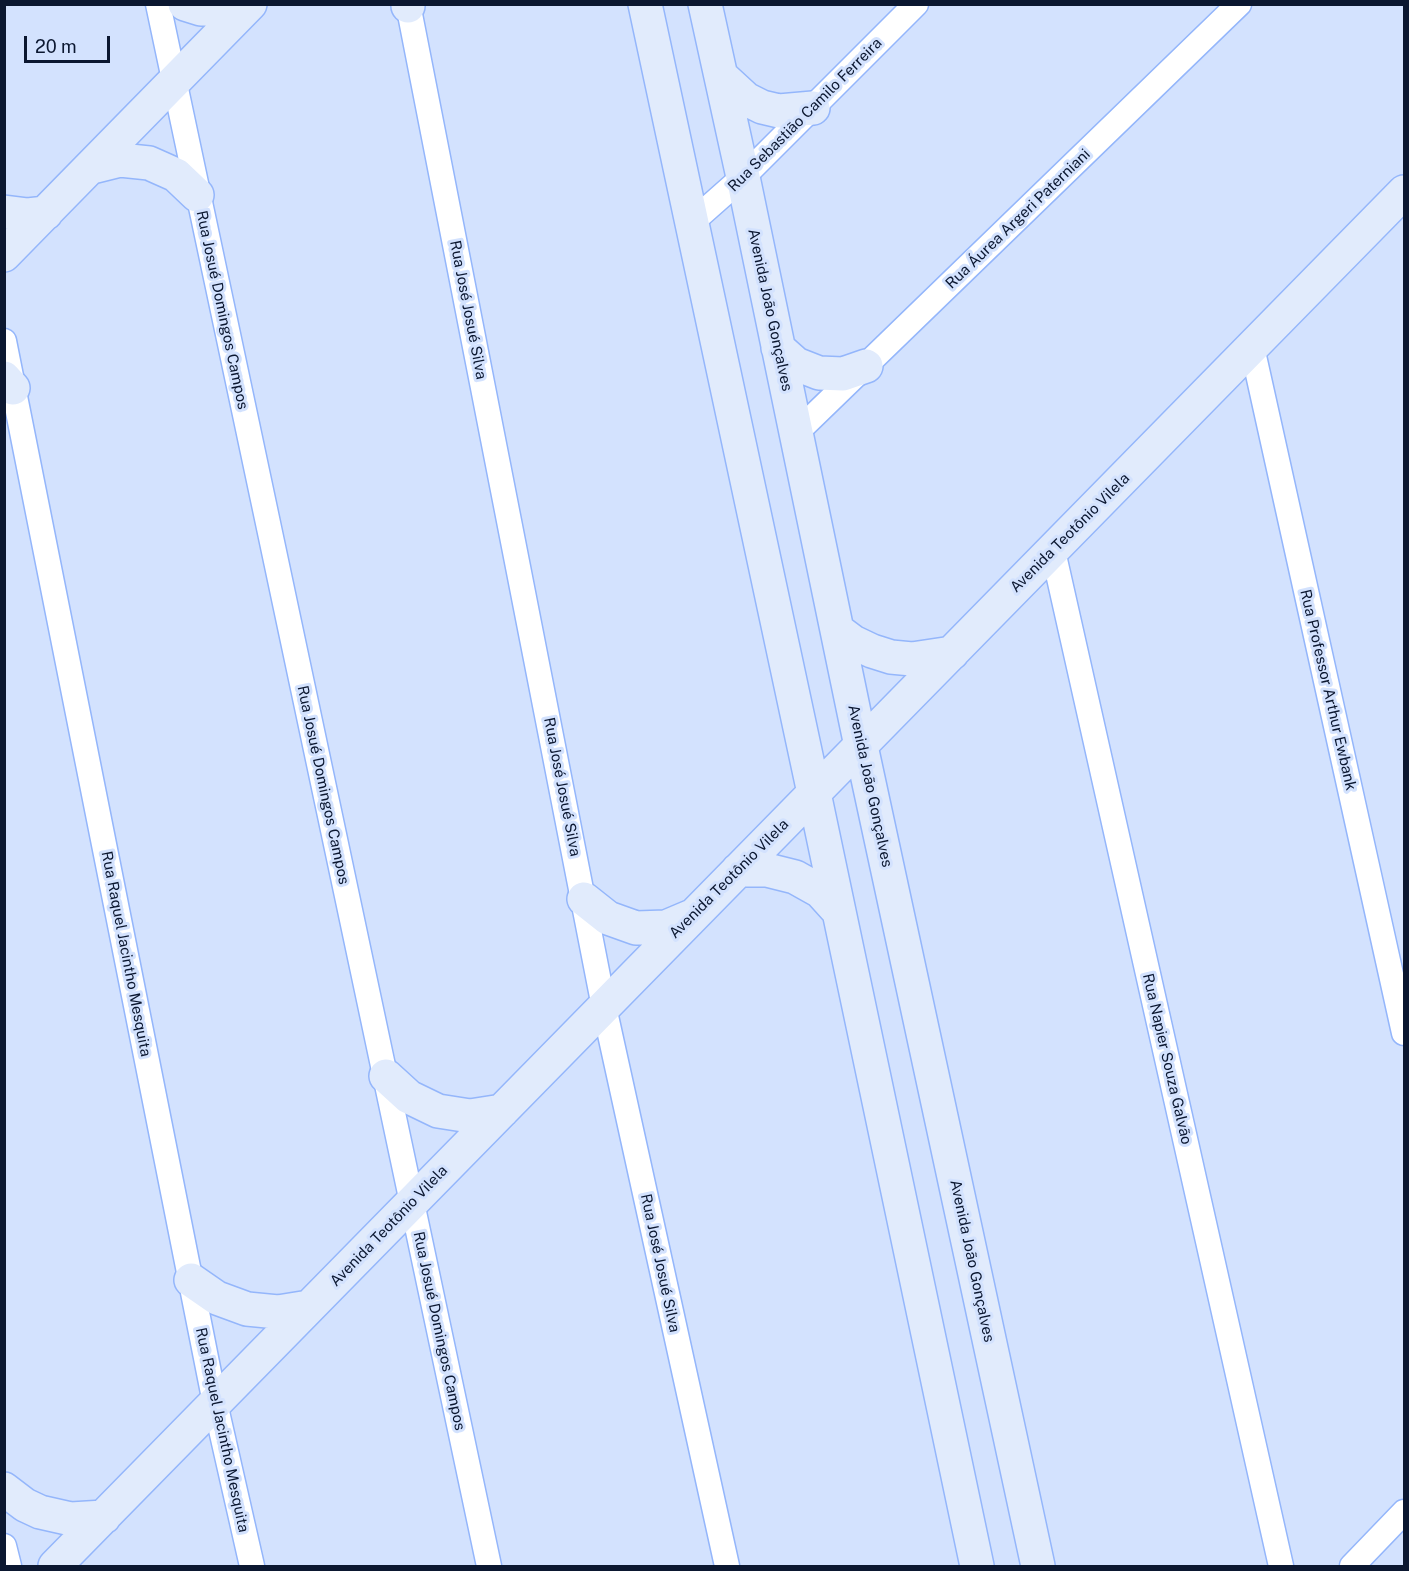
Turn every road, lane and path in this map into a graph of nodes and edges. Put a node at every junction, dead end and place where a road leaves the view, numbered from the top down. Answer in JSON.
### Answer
{"nodes":[{"id":1,"x":158,"y":4,"type":"edge"},
{"id":2,"x":185,"y":4,"type":"edge"},
{"id":3,"x":240,"y":4,"type":"edge"},
{"id":4,"x":250,"y":4,"type":"edge"},
{"id":5,"x":645,"y":4,"type":"edge"},
{"id":6,"x":705,"y":4,"type":"edge"},
{"id":7,"x":916,"y":4,"type":"edge"},
{"id":8,"x":1239,"y":4,"type":"edge"},
{"id":9,"x":408,"y":5,"type":"edge"},
{"id":10,"x":721,"y":76,"type":"junction"},
{"id":11,"x":174,"y":82,"type":"junction"},
{"id":12,"x":813,"y":108,"type":"junction"},
{"id":13,"x":92,"y":167,"type":"junction"},
{"id":14,"x":743,"y":177,"type":"junction"},
{"id":15,"x":1404,"y":192,"type":"edge"},
{"id":16,"x":197,"y":195,"type":"junction"},
{"id":17,"x":4,"y":212,"type":"edge"},
{"id":18,"x":46,"y":213,"type":"junction"},
{"id":19,"x":691,"y":223,"type":"junction"},
{"id":20,"x":4,"y":255,"type":"edge"},
{"id":21,"x":4,"y":341,"type":"edge"},
{"id":22,"x":1252,"y":347,"type":"junction"},
{"id":23,"x":778,"y":348,"type":"junction"},
{"id":24,"x":866,"y":366,"type":"junction"},
{"id":25,"x":9,"y":383,"type":"edge"},
{"id":26,"x":796,"y":433,"type":"junction"},
{"id":27,"x":1053,"y":550,"type":"junction"},
{"id":28,"x":837,"y":630,"type":"junction"},
{"id":29,"x":952,"y":652,"type":"junction"},
{"id":30,"x":861,"y":746,"type":"junction"},
{"id":31,"x":814,"y":793,"type":"junction"},
{"id":32,"x":738,"y":870,"type":"junction"},
{"id":33,"x":584,"y":899,"type":"junction"},
{"id":34,"x":839,"y":912,"type":"junction"},
{"id":35,"x":694,"y":915,"type":"junction"},
{"id":36,"x":604,"y":1006,"type":"junction"},
{"id":37,"x":1404,"y":1033,"type":"edge"},
{"id":38,"x":386,"y":1076,"type":"junction"},
{"id":39,"x":502,"y":1111,"type":"junction"},
{"id":40,"x":412,"y":1202,"type":"junction"},
{"id":41,"x":191,"y":1280,"type":"junction"},
{"id":42,"x":309,"y":1307,"type":"junction"},
{"id":43,"x":215,"y":1403,"type":"junction"},
{"id":44,"x":4,"y":1489,"type":"edge"},
{"id":45,"x":1404,"y":1512,"type":"edge"},
{"id":46,"x":104,"y":1517,"type":"junction"},
{"id":47,"x":4,"y":1546,"type":"edge"},
{"id":48,"x":9,"y":1566,"type":"edge"},
{"id":49,"x":55,"y":1566,"type":"edge"},
{"id":50,"x":252,"y":1566,"type":"edge"},
{"id":51,"x":489,"y":1566,"type":"edge"},
{"id":52,"x":727,"y":1566,"type":"edge"},
{"id":53,"x":977,"y":1566,"type":"edge"},
{"id":54,"x":1038,"y":1566,"type":"edge"},
{"id":55,"x":1281,"y":1566,"type":"edge"},
{"id":56,"x":1352,"y":1566,"type":"edge"}],
"edges":[{"from":1,"to":11,"type":"street","name":"Rua Josué Domingos Campos"},
{"from":2,"to":3,"type":"main road"},
{"from":4,"to":11,"type":"main road"},
{"from":5,"to":19,"type":"main road"},
{"from":6,"to":10,"type":"main road","name":"Avenida João Gonçalves"},
{"from":7,"to":12,"type":"street","name":"Rua Sebastião Camilo Ferreira"},
{"from":8,"to":24,"type":"street","name":"Rua Áurea Argeri Paterniani"},
{"from":9,"to":33,"type":"street","name":"Rua José Josué Silva"},
{"from":10,"to":12,"type":"main road"},
{"from":10,"to":14,"type":"main road","name":"Avenida João Gonçalves"},
{"from":11,"to":13,"type":"main road"},
{"from":11,"to":16,"type":"street","name":"Rua Josué Domingos Campos"},
{"from":12,"to":14,"type":"street","name":"Rua Sebastião Camilo Ferreira"},
{"from":13,"to":16,"type":"main road"},
{"from":13,"to":18,"type":"main road"},
{"from":14,"to":19,"type":"street","name":"Rua Sebastião Camilo Ferreira"},
{"from":14,"to":23,"type":"main road","name":"Avenida João Gonçalves"},
{"from":15,"to":22,"type":"main road","name":"Avenida Teotônio Vilela"},
{"from":16,"to":38,"type":"street","name":"Rua Josué Domingos Campos"},
{"from":17,"to":18,"type":"main road"},
{"from":18,"to":20,"type":"main road"},
{"from":19,"to":31,"type":"main road"},
{"from":21,"to":25,"type":"street","name":"Rua Raquel Jacintho Mesquita"},
{"from":22,"to":27,"type":"main road","name":"Avenida Teotônio Vilela"},
{"from":22,"to":37,"type":"street","name":"Rua Professor Arthur Ewbank"},
{"from":23,"to":24,"type":"main road"},
{"from":23,"to":26,"type":"main road","name":"Avenida João Gonçalves"},
{"from":24,"to":26,"type":"street","name":"Rua Áurea Argeri Paterniani"},
{"from":25,"to":41,"type":"street","name":"Rua Raquel Jacintho Mesquita"},
{"from":26,"to":28,"type":"main road","name":"Avenida João Gonçalves"},
{"from":27,"to":29,"type":"main road","name":"Avenida Teotônio Vilela"},
{"from":27,"to":55,"type":"street","name":"Rua Napier Souza Galvão"},
{"from":28,"to":29,"type":"main road"},
{"from":28,"to":30,"type":"main road","name":"Avenida João Gonçalves"},
{"from":29,"to":30,"type":"main road","name":"Avenida Teotônio Vilela"},
{"from":30,"to":31,"type":"main road","name":"Avenida Teotônio Vilela"},
{"from":30,"to":54,"type":"main road","name":"Avenida João Gonçalves"},
{"from":31,"to":32,"type":"main road","name":"Avenida Teotônio Vilela"},
{"from":31,"to":34,"type":"main road"},
{"from":32,"to":34,"type":"main road"},
{"from":32,"to":35,"type":"main road","name":"Avenida Teotônio Vilela"},
{"from":33,"to":35,"type":"main road"},
{"from":33,"to":36,"type":"street","name":"Rua José Josué Silva"},
{"from":34,"to":53,"type":"main road"},
{"from":35,"to":36,"type":"main road","name":"Avenida Teotônio Vilela"},
{"from":36,"to":39,"type":"main road","name":"Avenida Teotônio Vilela"},
{"from":36,"to":52,"type":"street","name":"Rua José Josué Silva"},
{"from":38,"to":39,"type":"main road"},
{"from":38,"to":40,"type":"street","name":"Rua Josué Domingos Campos"},
{"from":39,"to":40,"type":"main road","name":"Avenida Teotônio Vilela"},
{"from":40,"to":42,"type":"main road","name":"Avenida Teotônio Vilela"},
{"from":40,"to":51,"type":"street","name":"Rua Josué Domingos Campos"},
{"from":41,"to":42,"type":"main road"},
{"from":41,"to":43,"type":"street","name":"Rua Raquel Jacintho Mesquita"},
{"from":42,"to":43,"type":"main road","name":"Avenida Teotônio Vilela"},
{"from":43,"to":46,"type":"main road","name":"Avenida Teotônio Vilela"},
{"from":43,"to":50,"type":"street","name":"Rua Raquel Jacintho Mesquita"},
{"from":44,"to":46,"type":"main road"},
{"from":45,"to":56,"type":"street"},
{"from":46,"to":49,"type":"main road","name":"Avenida Teotônio Vilela"},
{"from":47,"to":48,"type":"street"}]}
